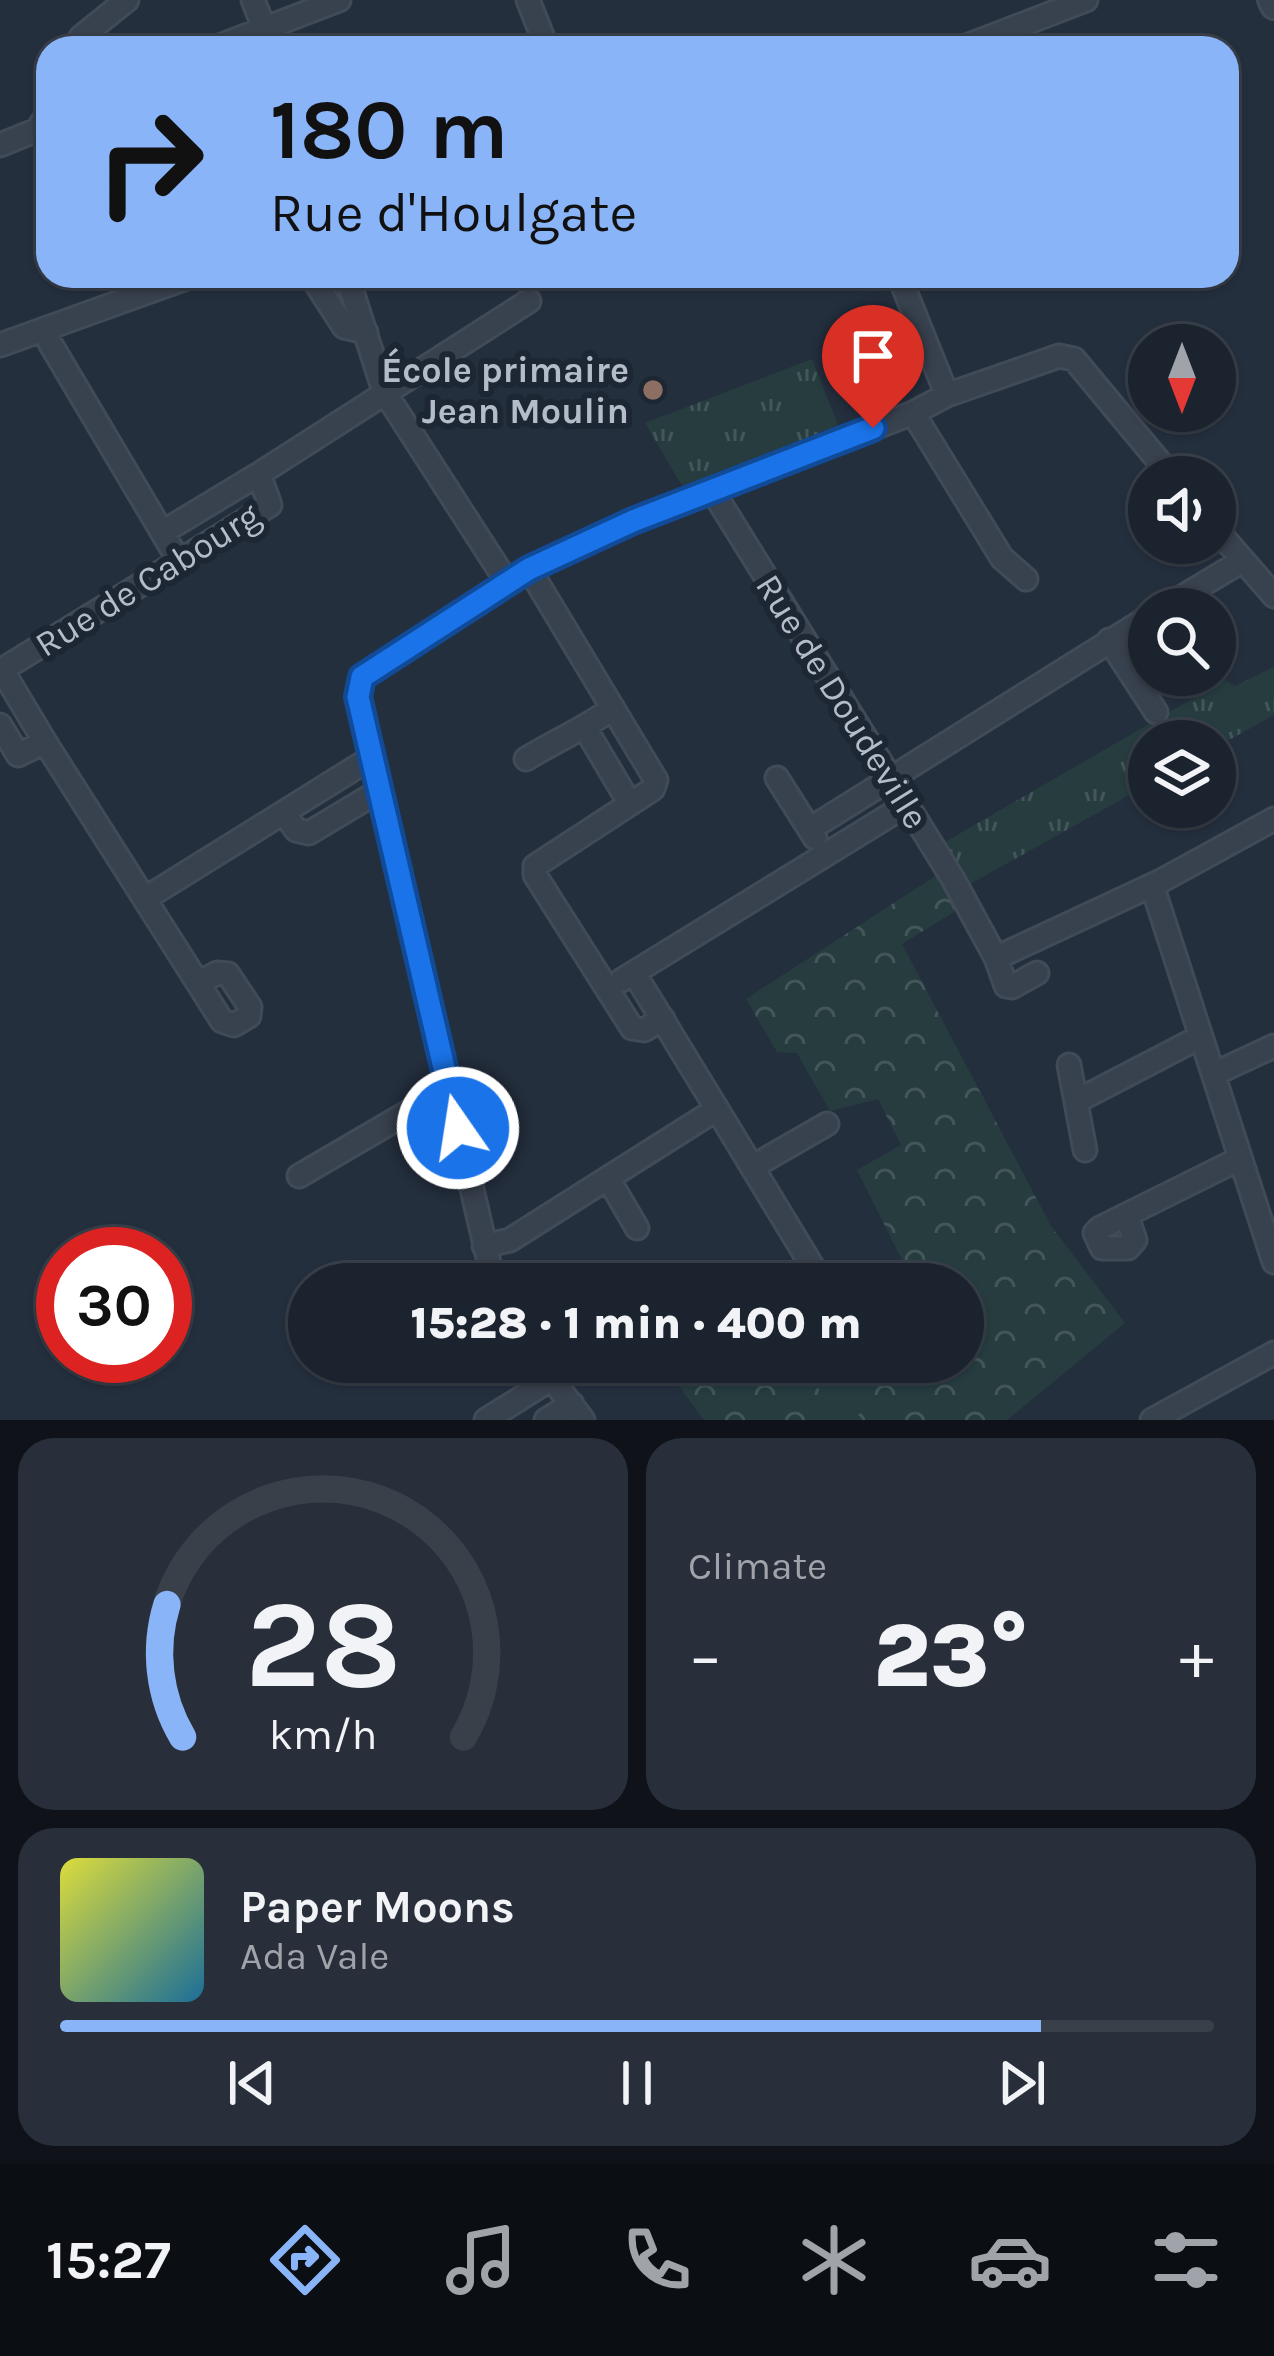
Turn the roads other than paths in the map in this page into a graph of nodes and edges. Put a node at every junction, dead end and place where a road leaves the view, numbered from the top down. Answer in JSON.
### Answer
{"nodes":[{"id":1,"x":127,"y":0,"type":"edge"},
{"id":2,"x":253,"y":0,"type":"edge"},
{"id":3,"x":339,"y":0,"type":"edge"},
{"id":4,"x":528,"y":0,"type":"edge"},
{"id":5,"x":1086,"y":0,"type":"edge"},
{"id":6,"x":81,"y":36,"type":"edge"},
{"id":7,"x":267,"y":36,"type":"edge"},
{"id":8,"x":272,"y":36,"type":"edge"},
{"id":9,"x":542,"y":36,"type":"edge"},
{"id":10,"x":992,"y":36,"type":"edge"},
{"id":11,"x":36,"y":130,"type":"edge"},
{"id":12,"x":2,"y":140,"type":"edge"},
{"id":13,"x":160,"y":288,"type":"edge"},
{"id":14,"x":319,"y":288,"type":"edge"},
{"id":15,"x":351,"y":288,"type":"edge"},
{"id":16,"x":904,"y":288,"type":"edge"},
{"id":17,"x":529,"y":301,"type":"dead end"},
{"id":18,"x":46,"y":330,"type":"junction"},
{"id":19,"x":366,"y":332,"type":"junction"},
{"id":20,"x":0,"y":345,"type":"edge"},
{"id":21,"x":384,"y":391,"type":"junction"},
{"id":22,"x":947,"y":395,"type":"junction"},
{"id":23,"x":913,"y":413,"type":"junction"},
{"id":24,"x":1155,"y":456,"type":"edge"},
{"id":25,"x":259,"y":474,"type":"junction"},
{"id":26,"x":712,"y":490,"type":"junction"},
{"id":27,"x":163,"y":532,"type":"junction"},
{"id":28,"x":1236,"y":554,"type":"edge"},
{"id":29,"x":178,"y":559,"type":"junction"},
{"id":30,"x":1242,"y":561,"type":"junction"},
{"id":31,"x":529,"y":569,"type":"junction"},
{"id":32,"x":1026,"y":579,"type":"dead end"},
{"id":33,"x":507,"y":582,"type":"junction"},
{"id":34,"x":1197,"y":588,"type":"edge"},
{"id":35,"x":1274,"y":596,"type":"edge"},
{"id":36,"x":1128,"y":629,"type":"edge"},
{"id":37,"x":1109,"y":640,"type":"junction"},
{"id":38,"x":1,"y":671,"type":"edge"},
{"id":39,"x":613,"y":708,"type":"junction"},
{"id":40,"x":1156,"y":712,"type":"dead end"},
{"id":41,"x":0,"y":725,"type":"edge"},
{"id":42,"x":589,"y":726,"type":"junction"},
{"id":43,"x":45,"y":742,"type":"junction"},
{"id":44,"x":371,"y":758,"type":"junction"},
{"id":45,"x":526,"y":759,"type":"dead end"},
{"id":46,"x":777,"y":778,"type":"dead end"},
{"id":47,"x":892,"y":778,"type":"junction"},
{"id":48,"x":379,"y":790,"type":"junction"},
{"id":49,"x":630,"y":804,"type":"junction"},
{"id":50,"x":908,"y":804,"type":"junction"},
{"id":51,"x":284,"y":813,"type":"junction"},
{"id":52,"x":1274,"y":819,"type":"edge"},
{"id":53,"x":810,"y":829,"type":"junction"},
{"id":54,"x":824,"y":855,"type":"junction"},
{"id":55,"x":1152,"y":885,"type":"junction"},
{"id":56,"x":146,"y":898,"type":"junction"},
{"id":57,"x":996,"y":958,"type":"junction"},
{"id":58,"x":634,"y":973,"type":"junction"},
{"id":59,"x":1037,"y":973,"type":"dead end"},
{"id":60,"x":199,"y":983,"type":"dead end"},
{"id":61,"x":608,"y":989,"type":"junction"},
{"id":62,"x":663,"y":1019,"type":"junction"},
{"id":63,"x":1200,"y":1037,"type":"junction"},
{"id":64,"x":1274,"y":1046,"type":"edge"},
{"id":65,"x":1069,"y":1064,"type":"dead end"},
{"id":66,"x":1214,"y":1074,"type":"junction"},
{"id":67,"x":448,"y":1088,"type":"junction"},
{"id":68,"x":1077,"y":1101,"type":"junction"},
{"id":69,"x":717,"y":1109,"type":"junction"},
{"id":70,"x":827,"y":1124,"type":"dead end"},
{"id":71,"x":1085,"y":1150,"type":"dead end"},
{"id":72,"x":1239,"y":1159,"type":"junction"},
{"id":73,"x":754,"y":1166,"type":"junction"},
{"id":74,"x":298,"y":1175,"type":"dead end"},
{"id":75,"x":609,"y":1180,"type":"junction"},
{"id":76,"x":1264,"y":1197,"type":"edge"},
{"id":77,"x":1127,"y":1217,"type":"dead end"},
{"id":78,"x":637,"y":1228,"type":"dead end"},
{"id":79,"x":484,"y":1246,"type":"junction"},
{"id":80,"x":1274,"y":1262,"type":"edge"},
{"id":81,"x":488,"y":1263,"type":"edge"},
{"id":82,"x":811,"y":1263,"type":"edge"},
{"id":83,"x":1274,"y":1353,"type":"edge"},
{"id":84,"x":529,"y":1383,"type":"edge"},
{"id":85,"x":555,"y":1383,"type":"edge"},
{"id":86,"x":577,"y":1412,"type":"edge"},
{"id":87,"x":485,"y":1420,"type":"edge"},
{"id":88,"x":546,"y":1420,"type":"edge"},
{"id":89,"x":1152,"y":1420,"type":"edge"}],
"edges":[{"from":1,"to":6,"type":"street"},
{"from":2,"to":7,"type":"street"},
{"from":3,"to":8,"type":"street"},
{"from":4,"to":9,"type":"street"},
{"from":5,"to":10,"type":"street"},
{"from":11,"to":12,"type":"street"},
{"from":13,"to":18,"type":"street"},
{"from":14,"to":19,"type":"street"},
{"from":15,"to":19,"type":"street"},
{"from":16,"to":22,"type":"street"},
{"from":17,"to":21,"type":"street","name":"Rue de Cabourg"},
{"from":18,"to":20,"type":"street"},
{"from":18,"to":27,"type":"street"},
{"from":19,"to":21,"type":"street"},
{"from":21,"to":25,"type":"street","name":"Rue de Cabourg"},
{"from":21,"to":33,"type":"street"},
{"from":22,"to":23,"type":"street"},
{"from":22,"to":24,"type":"street"},
{"from":23,"to":26,"type":"street"},
{"from":23,"to":32,"type":"street"},
{"from":25,"to":27,"type":"street","name":"Rue de Cabourg"},
{"from":25,"to":29,"type":"street","name":"Rue de Cabourg"},
{"from":26,"to":31,"type":"street"},
{"from":26,"to":47,"type":"street","name":"Rue de Doudeville"},
{"from":27,"to":29,"type":"street"},
{"from":28,"to":30,"type":"street"},
{"from":29,"to":38,"type":"street","name":"Rue de Cabourg"},
{"from":30,"to":34,"type":"street"},
{"from":30,"to":35,"type":"street"},
{"from":31,"to":33,"type":"street"},
{"from":31,"to":39,"type":"street"},
{"from":33,"to":44,"type":"street"},
{"from":36,"to":37,"type":"street"},
{"from":37,"to":40,"type":"street"},
{"from":37,"to":47,"type":"street"},
{"from":38,"to":43,"type":"street"},
{"from":39,"to":42,"type":"street"},
{"from":39,"to":49,"type":"street"},
{"from":41,"to":43,"type":"street"},
{"from":42,"to":45,"type":"street"},
{"from":42,"to":49,"type":"street"},
{"from":43,"to":56,"type":"street"},
{"from":44,"to":48,"type":"street"},
{"from":44,"to":51,"type":"street"},
{"from":46,"to":53,"type":"street"},
{"from":47,"to":50,"type":"street","name":"Rue de Doudeville"},
{"from":47,"to":53,"type":"street"},
{"from":48,"to":51,"type":"street"},
{"from":48,"to":67,"type":"street"},
{"from":49,"to":61,"type":"street"},
{"from":50,"to":54,"type":"street"},
{"from":50,"to":57,"type":"street","name":"Rue de Doudeville"},
{"from":51,"to":56,"type":"street"},
{"from":52,"to":55,"type":"street"},
{"from":53,"to":54,"type":"street"},
{"from":54,"to":58,"type":"street"},
{"from":55,"to":57,"type":"street"},
{"from":55,"to":63,"type":"street"},
{"from":56,"to":60,"type":"street"},
{"from":57,"to":59,"type":"street"},
{"from":58,"to":61,"type":"street"},
{"from":58,"to":62,"type":"street"},
{"from":61,"to":62,"type":"street"},
{"from":62,"to":69,"type":"street"},
{"from":63,"to":66,"type":"street"},
{"from":63,"to":68,"type":"street"},
{"from":64,"to":66,"type":"street"},
{"from":65,"to":68,"type":"street"},
{"from":66,"to":72,"type":"street"},
{"from":67,"to":74,"type":"street"},
{"from":67,"to":79,"type":"street"},
{"from":68,"to":71,"type":"street"},
{"from":69,"to":73,"type":"street"},
{"from":69,"to":75,"type":"street"},
{"from":70,"to":73,"type":"street"},
{"from":72,"to":76,"type":"street"},
{"from":72,"to":77,"type":"street"},
{"from":73,"to":82,"type":"street"},
{"from":75,"to":78,"type":"street"},
{"from":75,"to":79,"type":"street"},
{"from":76,"to":80,"type":"street"},
{"from":79,"to":81,"type":"street"},
{"from":83,"to":89,"type":"street"},
{"from":84,"to":87,"type":"street"},
{"from":85,"to":86,"type":"street"},
{"from":86,"to":88,"type":"street"}]}
